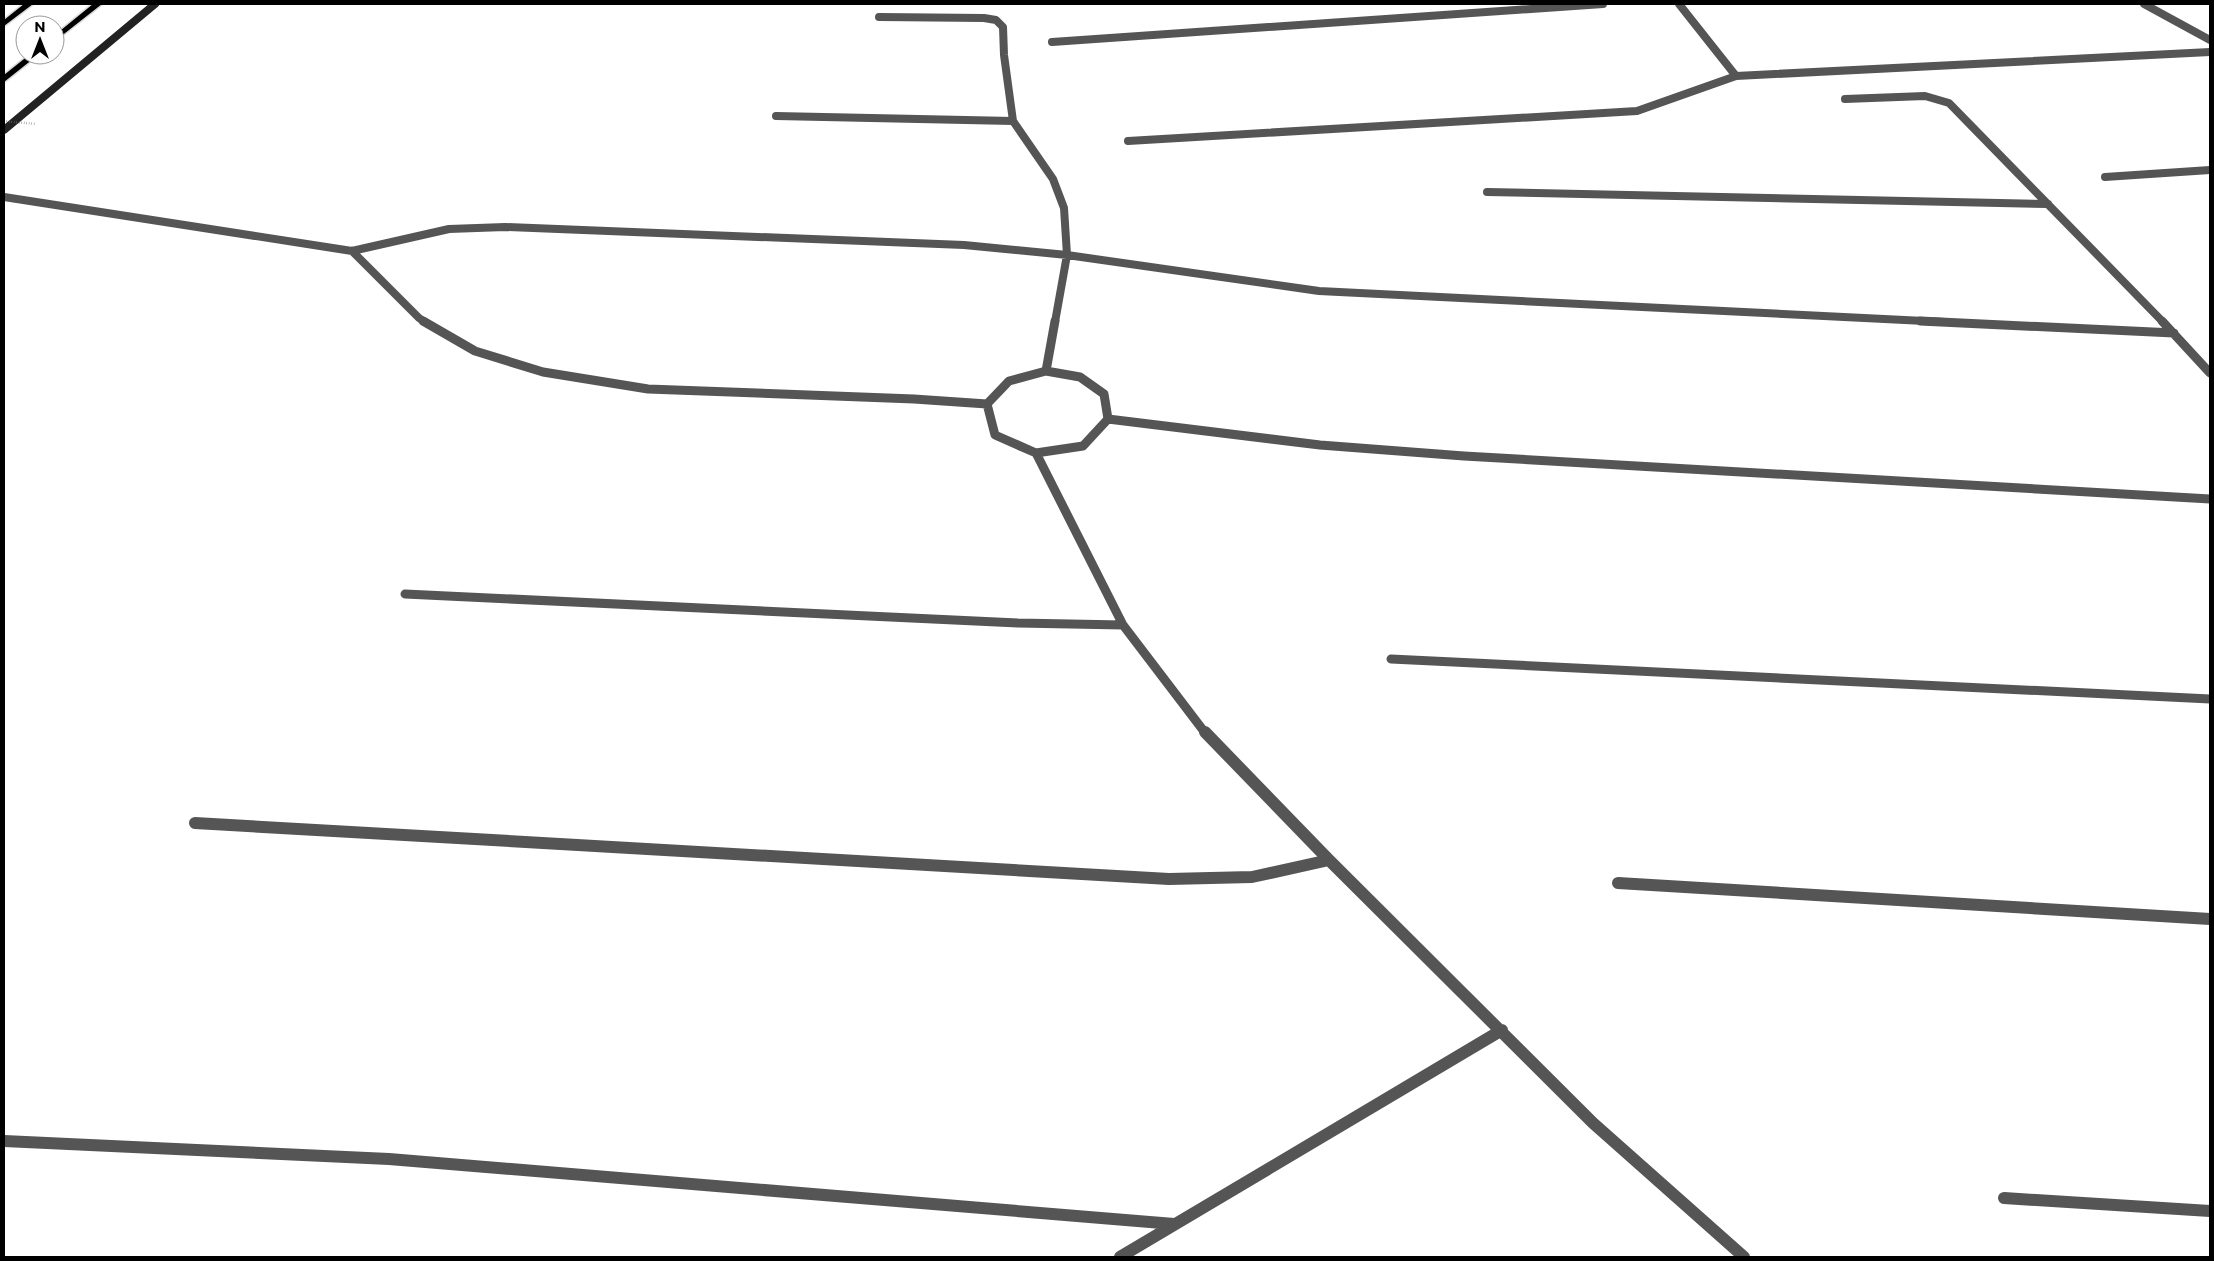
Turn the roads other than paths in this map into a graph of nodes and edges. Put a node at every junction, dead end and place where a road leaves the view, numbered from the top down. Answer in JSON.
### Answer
{"nodes":[{"id":1,"x":29,"y":4,"type":"edge"},
{"id":2,"x":98,"y":4,"type":"edge"},
{"id":3,"x":144,"y":4,"type":"edge"},
{"id":4,"x":155,"y":4,"type":"edge"},
{"id":5,"x":1603,"y":4,"type":"edge"},
{"id":6,"x":1679,"y":4,"type":"edge"},
{"id":7,"x":2144,"y":4,"type":"edge"},
{"id":8,"x":879,"y":16,"type":"dead end"},
{"id":9,"x":4,"y":24,"type":"edge"},
{"id":10,"x":65,"y":31,"type":"edge"},
{"id":11,"x":122,"y":32,"type":"junction"},
{"id":12,"x":2210,"y":40,"type":"edge"},
{"id":13,"x":1052,"y":42,"type":"dead end"},
{"id":14,"x":2210,"y":52,"type":"edge"},
{"id":15,"x":21,"y":65,"type":"edge"},
{"id":16,"x":1736,"y":76,"type":"junction"},
{"id":17,"x":4,"y":78,"type":"edge"},
{"id":18,"x":1845,"y":99,"type":"dead end"},
{"id":19,"x":776,"y":116,"type":"dead end"},
{"id":20,"x":1013,"y":121,"type":"junction"},
{"id":21,"x":4,"y":130,"type":"edge"},
{"id":22,"x":1128,"y":141,"type":"dead end"},
{"id":23,"x":2210,"y":170,"type":"edge"},
{"id":24,"x":2105,"y":177,"type":"dead end"},
{"id":25,"x":1487,"y":192,"type":"dead end"},
{"id":26,"x":4,"y":197,"type":"edge"},
{"id":27,"x":2048,"y":204,"type":"junction"},
{"id":28,"x":352,"y":251,"type":"junction"},
{"id":29,"x":1068,"y":255,"type":"junction"},
{"id":30,"x":2174,"y":333,"type":"junction"},
{"id":31,"x":1046,"y":371,"type":"junction"},
{"id":32,"x":2210,"y":373,"type":"edge"},
{"id":33,"x":987,"y":404,"type":"junction"},
{"id":34,"x":1108,"y":418,"type":"junction"},
{"id":35,"x":1036,"y":453,"type":"junction"},
{"id":36,"x":2210,"y":499,"type":"edge"},
{"id":37,"x":405,"y":594,"type":"dead end"},
{"id":38,"x":1123,"y":625,"type":"junction"},
{"id":39,"x":1391,"y":659,"type":"dead end"},
{"id":40,"x":2210,"y":699,"type":"edge"},
{"id":41,"x":195,"y":823,"type":"dead end"},
{"id":42,"x":1329,"y":860,"type":"junction"},
{"id":43,"x":1618,"y":882,"type":"dead end"},
{"id":44,"x":2210,"y":919,"type":"edge"},
{"id":45,"x":1502,"y":1030,"type":"junction"},
{"id":46,"x":4,"y":1142,"type":"edge"},
{"id":47,"x":2004,"y":1198,"type":"dead end"},
{"id":48,"x":2210,"y":1211,"type":"edge"},
{"id":49,"x":1174,"y":1224,"type":"junction"},
{"id":50,"x":1120,"y":1257,"type":"edge"},
{"id":51,"x":1744,"y":1257,"type":"edge"}],
"edges":[{"from":1,"to":9,"type":"main road"},
{"from":2,"to":10,"type":"main road"},
{"from":3,"to":11,"type":"main road"},
{"from":4,"to":11,"type":"main road"},
{"from":5,"to":13,"type":"street"},
{"from":6,"to":16,"type":"street"},
{"from":7,"to":12,"type":"street"},
{"from":8,"to":20,"type":"street"},
{"from":11,"to":21,"type":"main road"},
{"from":14,"to":16,"type":"street"},
{"from":15,"to":17,"type":"main road"},
{"from":16,"to":22,"type":"street"},
{"from":18,"to":27,"type":"street"},
{"from":19,"to":20,"type":"street"},
{"from":20,"to":29,"type":"street"},
{"from":23,"to":24,"type":"street"},
{"from":25,"to":27,"type":"street"},
{"from":26,"to":28,"type":"street"},
{"from":27,"to":30,"type":"street"},
{"from":28,"to":29,"type":"street"},
{"from":28,"to":33,"type":"street"},
{"from":29,"to":30,"type":"street"},
{"from":29,"to":31,"type":"street"},
{"from":30,"to":32,"type":"street"},
{"from":31,"to":33,"type":"street"},
{"from":31,"to":34,"type":"street"},
{"from":33,"to":35,"type":"street"},
{"from":34,"to":35,"type":"street"},
{"from":34,"to":36,"type":"street"},
{"from":35,"to":38,"type":"street"},
{"from":37,"to":38,"type":"street"},
{"from":38,"to":42,"type":"street"},
{"from":39,"to":40,"type":"street"},
{"from":41,"to":42,"type":"street"},
{"from":42,"to":45,"type":"street"},
{"from":43,"to":44,"type":"street"},
{"from":45,"to":49,"type":"street"},
{"from":45,"to":51,"type":"street"},
{"from":46,"to":49,"type":"street"},
{"from":47,"to":48,"type":"street"},
{"from":49,"to":50,"type":"street"}]}
